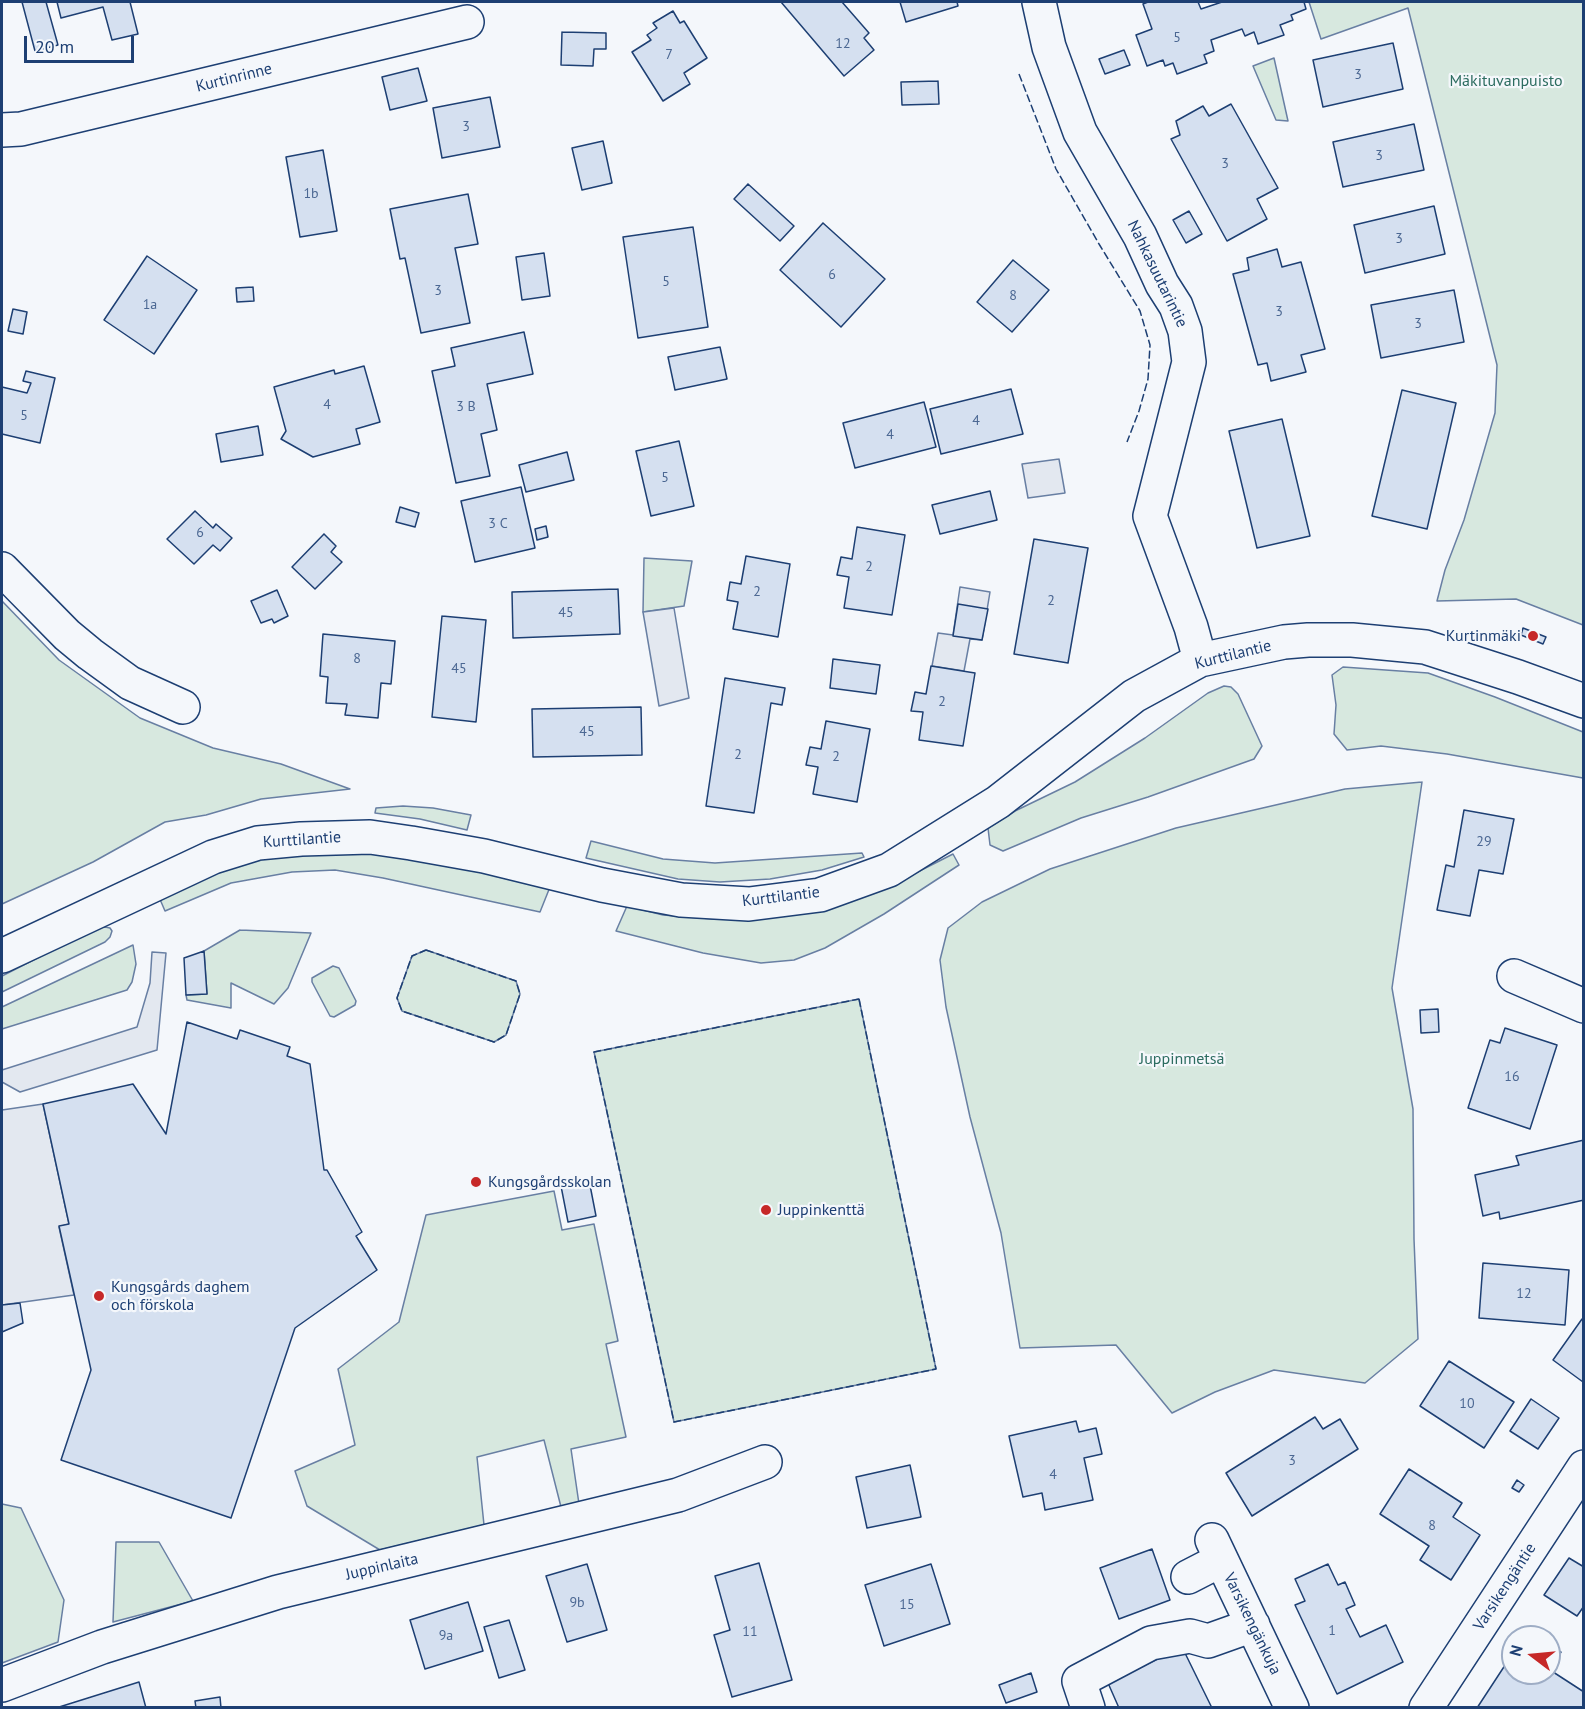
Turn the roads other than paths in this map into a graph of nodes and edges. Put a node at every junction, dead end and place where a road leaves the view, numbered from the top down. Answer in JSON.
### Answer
{"nodes":[{"id":1,"x":1039,"y":2,"type":"edge"},
{"id":2,"x":467,"y":22,"type":"dead end"},
{"id":3,"x":2,"y":130,"type":"edge"},
{"id":4,"x":2,"y":569,"type":"edge"},
{"id":5,"x":1200,"y":660,"type":"junction"},
{"id":6,"x":1584,"y":701,"type":"edge"},
{"id":7,"x":183,"y":707,"type":"dead end"},
{"id":8,"x":2,"y":956,"type":"edge"},
{"id":9,"x":1514,"y":976,"type":"dead end"},
{"id":10,"x":1584,"y":1006,"type":"edge"},
{"id":11,"x":765,"y":1462,"type":"dead end"},
{"id":12,"x":1584,"y":1467,"type":"edge"},
{"id":13,"x":1188,"y":1577,"type":"dead end"},
{"id":14,"x":1253,"y":1625,"type":"junction"},
{"id":15,"x":2,"y":1685,"type":"edge"},
{"id":16,"x":1088,"y":1707,"type":"edge"},
{"id":17,"x":1292,"y":1707,"type":"edge"},
{"id":18,"x":1426,"y":1707,"type":"edge"}],
"edges":[{"from":1,"to":5,"type":"street","name":"Nahkasuutarintie"},
{"from":2,"to":3,"type":"street","name":"Kurtinrinne"},
{"from":4,"to":7,"type":"street"},
{"from":5,"to":6,"type":"street","name":"Kurttilantie"},
{"from":5,"to":8,"type":"street","name":"Kurttilantie"},
{"from":9,"to":10,"type":"street"},
{"from":11,"to":15,"type":"street","name":"Juppinlaita"},
{"from":12,"to":18,"type":"street","name":"Varsikengäntie"},
{"from":13,"to":14,"type":"street","name":"Varsikengänkuja"},
{"from":14,"to":16,"type":"street"},
{"from":14,"to":17,"type":"street","name":"Varsikengänkuja"}]}
